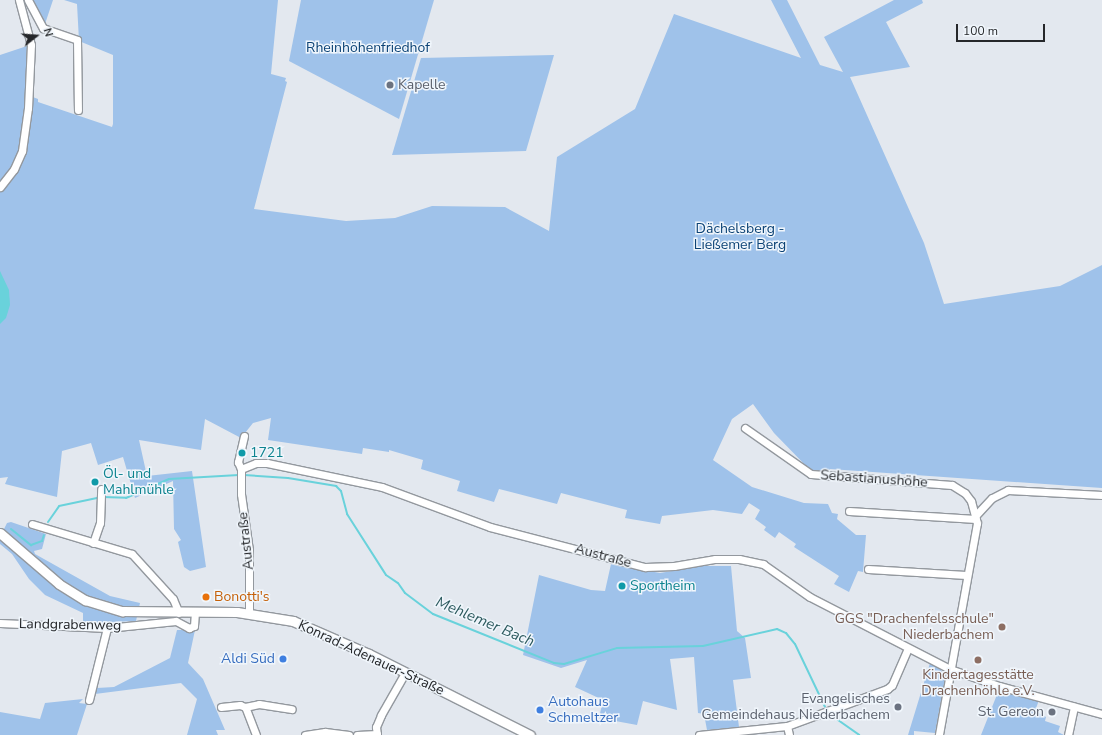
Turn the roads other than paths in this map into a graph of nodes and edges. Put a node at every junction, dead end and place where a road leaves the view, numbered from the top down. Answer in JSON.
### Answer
{"nodes":[{"id":1,"x":19,"y":0,"type":"edge"},
{"id":2,"x":28,"y":0,"type":"edge"},
{"id":3,"x":78,"y":110,"type":"dead end"},
{"id":4,"x":0,"y":187,"type":"edge"},
{"id":5,"x":745,"y":428,"type":"dead end"},
{"id":6,"x":244,"y":436,"type":"dead end"},
{"id":7,"x":241,"y":470,"type":"junction"},
{"id":8,"x":102,"y":495,"type":"dead end"},
{"id":9,"x":1102,"y":495,"type":"edge"},
{"id":10,"x":849,"y":511,"type":"dead end"},
{"id":11,"x":976,"y":517,"type":"junction"},
{"id":12,"x":32,"y":524,"type":"dead end"},
{"id":13,"x":0,"y":533,"type":"edge"},
{"id":14,"x":92,"y":543,"type":"junction"},
{"id":15,"x":868,"y":569,"type":"dead end"},
{"id":16,"x":966,"y":575,"type":"junction"},
{"id":17,"x":195,"y":612,"type":"junction"},
{"id":18,"x":179,"y":613,"type":"junction"},
{"id":19,"x":249,"y":613,"type":"junction"},
{"id":20,"x":0,"y":623,"type":"edge"},
{"id":21,"x":107,"y":628,"type":"junction"},
{"id":22,"x":908,"y":648,"type":"junction"},
{"id":23,"x":950,"y":669,"type":"junction"},
{"id":24,"x":405,"y":673,"type":"junction"},
{"id":25,"x":89,"y":700,"type":"dead end"},
{"id":26,"x":221,"y":707,"type":"dead end"},
{"id":27,"x":245,"y":707,"type":"junction"},
{"id":28,"x":1074,"y":707,"type":"junction"},
{"id":29,"x":292,"y":710,"type":"dead end"},
{"id":30,"x":1102,"y":714,"type":"edge"},
{"id":31,"x":787,"y":726,"type":"junction"},
{"id":32,"x":377,"y":734,"type":"edge"},
{"id":33,"x":256,"y":735,"type":"edge"},
{"id":34,"x":305,"y":735,"type":"edge"},
{"id":35,"x":348,"y":735,"type":"edge"},
{"id":36,"x":357,"y":735,"type":"edge"},
{"id":37,"x":530,"y":735,"type":"edge"},
{"id":38,"x":699,"y":735,"type":"edge"},
{"id":39,"x":789,"y":735,"type":"edge"},
{"id":40,"x":939,"y":735,"type":"edge"},
{"id":41,"x":1068,"y":735,"type":"edge"}],
"edges":[{"from":1,"to":4,"type":"street"},
{"from":2,"to":3,"type":"street"},
{"from":5,"to":11,"type":"street","name":"Sebastianushöhe"},
{"from":6,"to":7,"type":"street","name":"Austraße"},
{"from":7,"to":19,"type":"street","name":"Austraße"},
{"from":7,"to":22,"type":"street","name":"Austraße"},
{"from":8,"to":14,"type":"street"},
{"from":9,"to":11,"type":"street"},
{"from":10,"to":11,"type":"street"},
{"from":11,"to":16,"type":"street"},
{"from":12,"to":14,"type":"street"},
{"from":13,"to":18,"type":"main road","name":"Konrad-Adenauer-Straße"},
{"from":14,"to":18,"type":"street"},
{"from":15,"to":16,"type":"street"},
{"from":16,"to":23,"type":"street"},
{"from":17,"to":18,"type":"main road","name":"Konrad-Adenauer-Straße"},
{"from":17,"to":19,"type":"main road","name":"Konrad-Adenauer-Straße"},
{"from":17,"to":21,"type":"street","name":"Landgrabenweg"},
{"from":19,"to":24,"type":"main road","name":"Konrad-Adenauer-Straße"},
{"from":20,"to":21,"type":"street","name":"Landgrabenweg"},
{"from":21,"to":25,"type":"street"},
{"from":22,"to":23,"type":"street","name":"Austraße"},
{"from":22,"to":31,"type":"street"},
{"from":23,"to":28,"type":"street","name":"Austraße"},
{"from":23,"to":40,"type":"street"},
{"from":24,"to":32,"type":"street"},
{"from":24,"to":37,"type":"main road","name":"Konrad-Adenauer-Straße"},
{"from":26,"to":27,"type":"street"},
{"from":27,"to":29,"type":"street"},
{"from":27,"to":33,"type":"street"},
{"from":28,"to":30,"type":"street","name":"Austraße"},
{"from":28,"to":41,"type":"street"},
{"from":31,"to":38,"type":"street"},
{"from":31,"to":39,"type":"street"},
{"from":32,"to":36,"type":"street"},
{"from":34,"to":35,"type":"street"}]}
